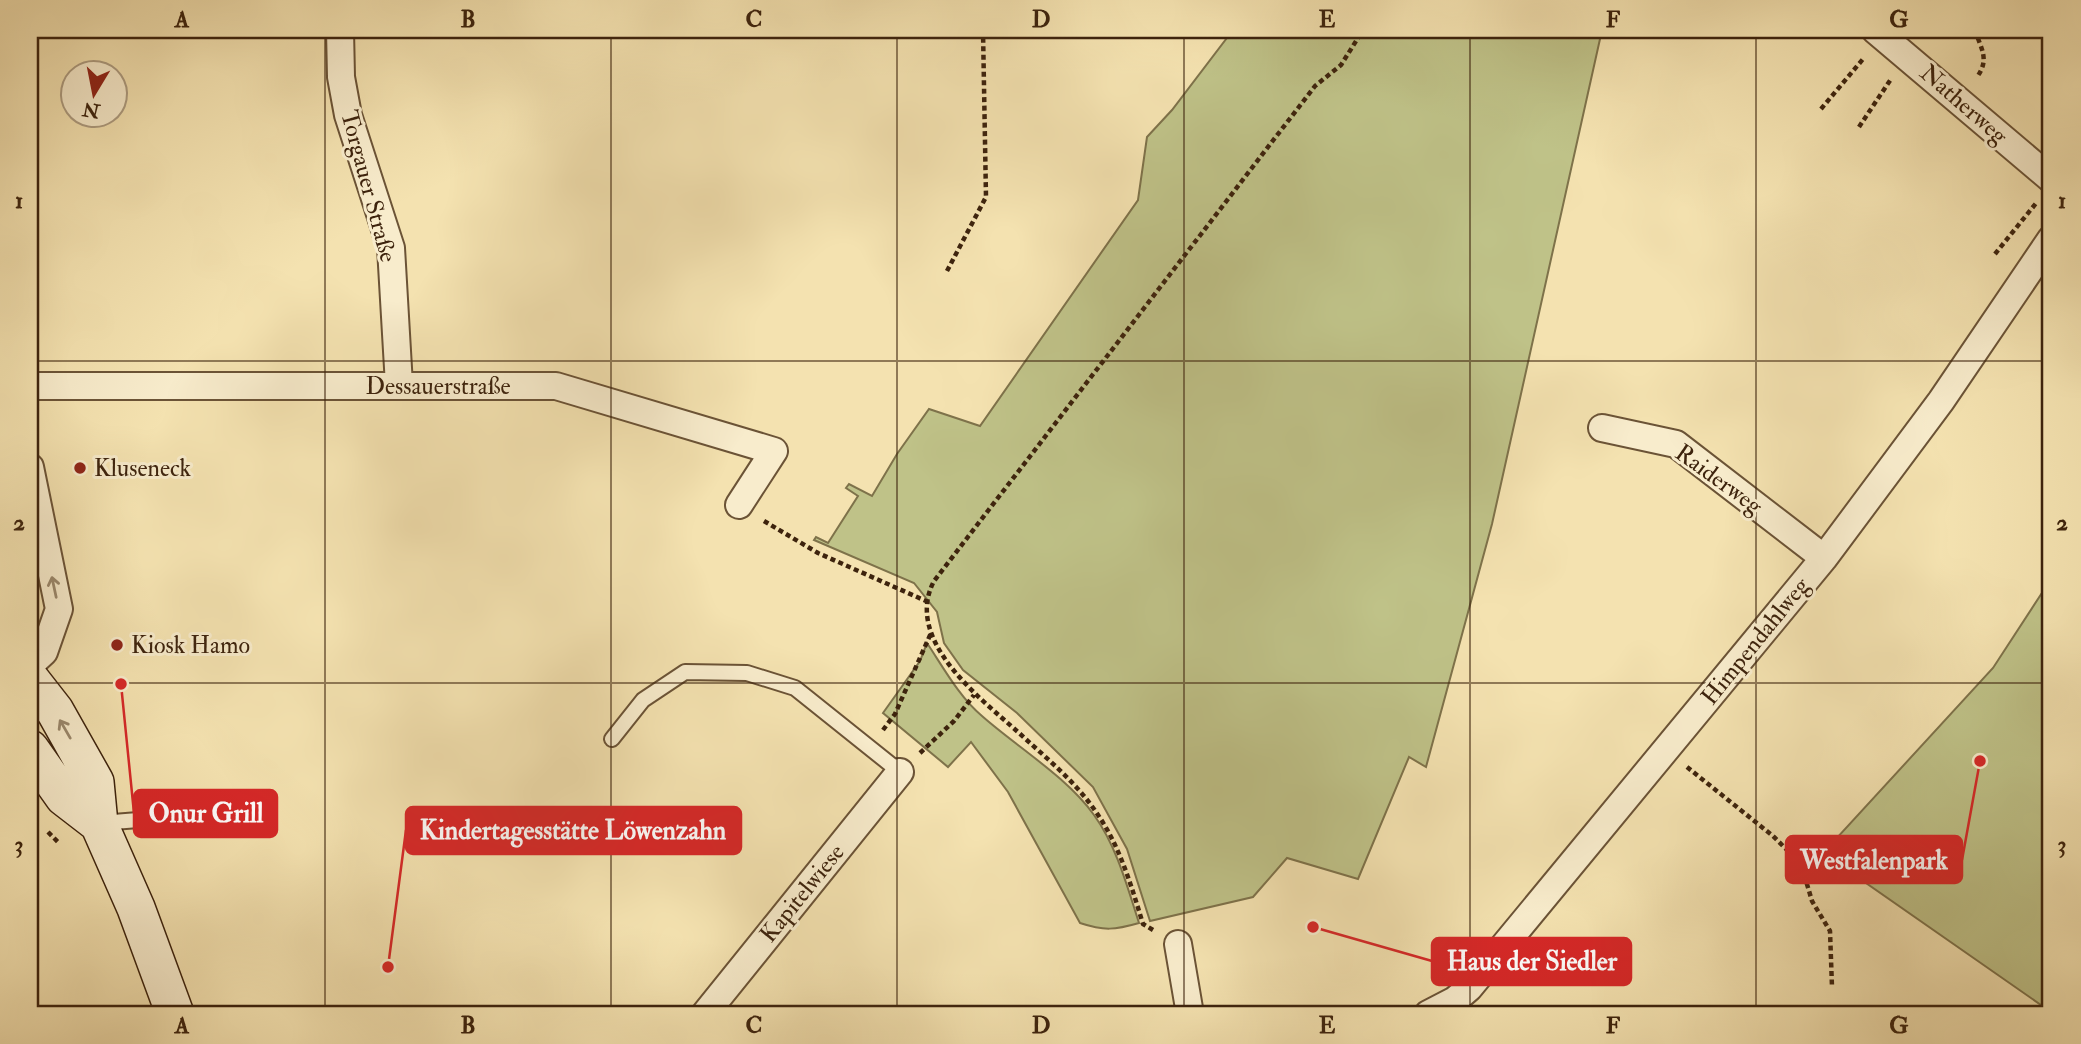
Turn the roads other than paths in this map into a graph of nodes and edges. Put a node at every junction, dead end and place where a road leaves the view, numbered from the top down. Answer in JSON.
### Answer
{"nodes":[{"id":1,"x":340,"y":30,"type":"edge"},
{"id":2,"x":1879,"y":33,"type":"edge"},
{"id":3,"x":2047,"y":187,"type":"edge"},
{"id":4,"x":2051,"y":239,"type":"edge"},
{"id":5,"x":399,"y":385,"type":"junction"},
{"id":6,"x":30,"y":386,"type":"edge"},
{"id":7,"x":1602,"y":428,"type":"dead end"},
{"id":8,"x":30,"y":467,"type":"edge"},
{"id":9,"x":739,"y":505,"type":"road end"},
{"id":10,"x":1824,"y":558,"type":"junction"},
{"id":11,"x":35,"y":666,"type":"edge"},
{"id":12,"x":612,"y":739,"type":"dead end"},
{"id":13,"x":30,"y":749,"type":"edge"},
{"id":14,"x":900,"y":772,"type":"joint"},
{"id":15,"x":163,"y":818,"type":"dead end"},
{"id":16,"x":99,"y":824,"type":"junction"},
{"id":17,"x":1178,"y":944,"type":"road end"},
{"id":18,"x":175,"y":1014,"type":"edge"},
{"id":19,"x":705,"y":1014,"type":"edge"},
{"id":20,"x":1189,"y":1014,"type":"edge"},
{"id":21,"x":1428,"y":1014,"type":"edge"}],
"edges":[{"from":1,"to":5,"type":"street","name":"Torgauer Straße"},
{"from":2,"to":3,"type":"street","name":"Natherweg"},
{"from":4,"to":10,"type":"street","name":"Himpendahlweg"},
{"from":5,"to":6,"type":"street","name":"Dessauerstraße"},
{"from":5,"to":9,"type":"street","name":"Dessauerstraße"},
{"from":7,"to":10,"type":"street","name":"Raiderweg"},
{"from":11,"to":8,"type":"street","one_way":true},
{"from":10,"to":21,"type":"street","name":"Himpendahlweg"},
{"from":16,"to":11,"type":"main road","one_way":true},
{"from":12,"to":14,"type":"lane"},
{"from":13,"to":16,"type":"main road"},
{"from":14,"to":19,"type":"street","name":"Kapitelwiese"},
{"from":15,"to":16,"type":"lane"},
{"from":16,"to":18,"type":"main road"},
{"from":17,"to":20,"type":"street"}]}
